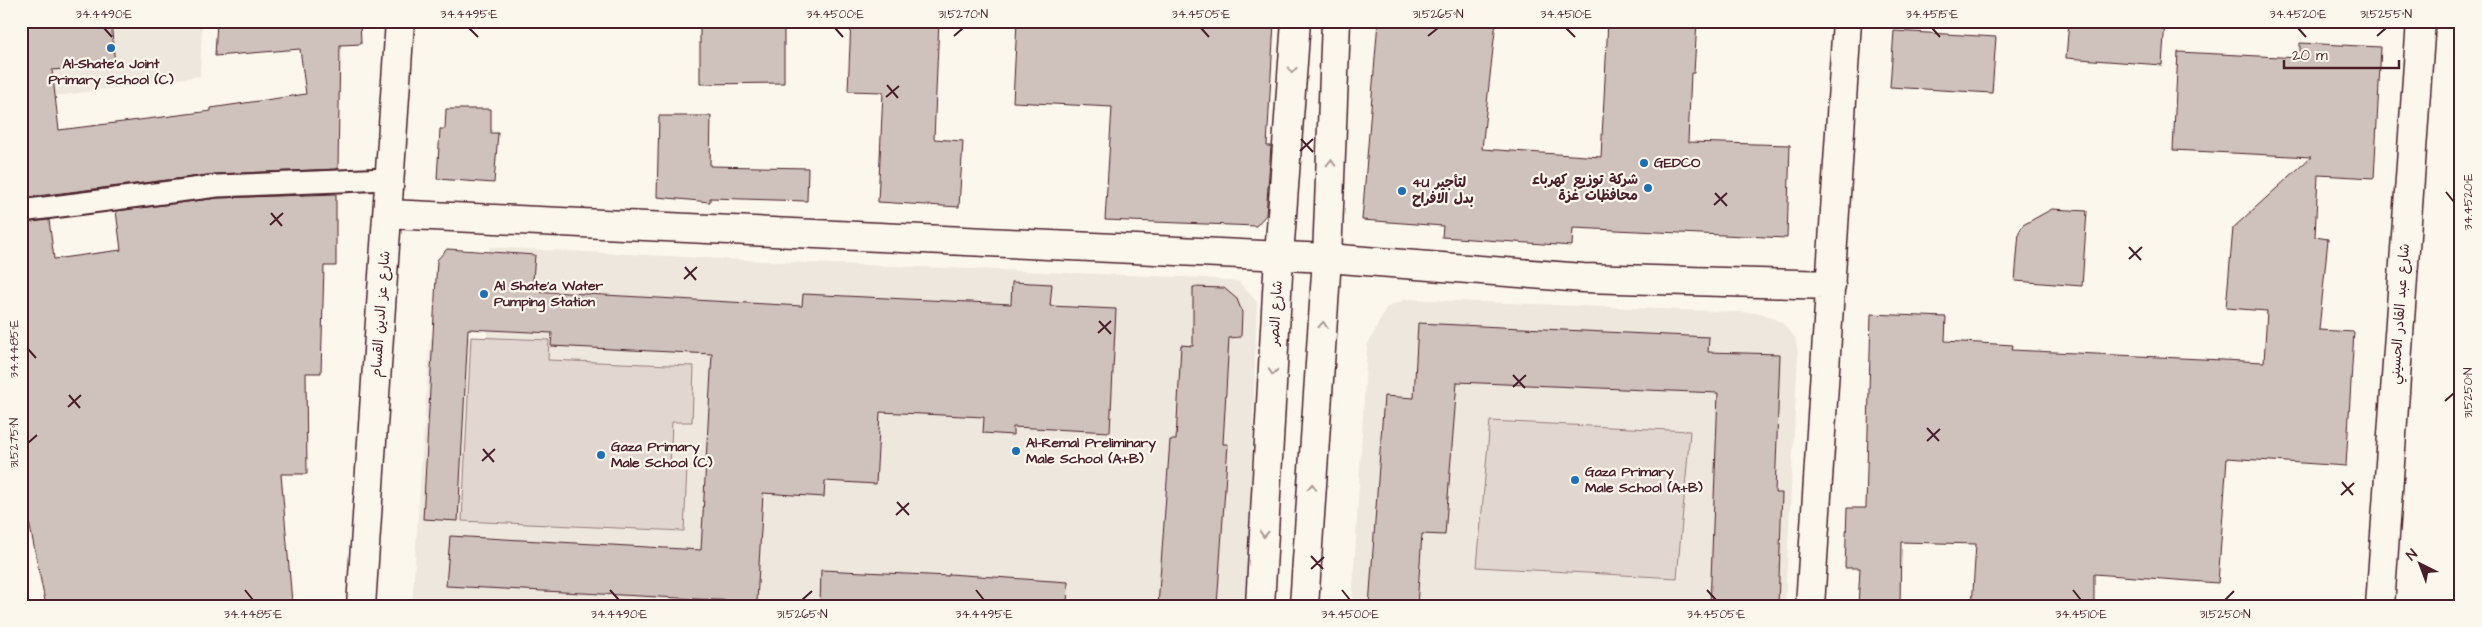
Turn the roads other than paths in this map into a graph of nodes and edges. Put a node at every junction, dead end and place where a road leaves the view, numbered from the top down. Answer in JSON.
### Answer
{"nodes":[{"id":1,"x":400,"y":21,"type":"edge"},
{"id":2,"x":1296,"y":21,"type":"edge"},
{"id":3,"x":1336,"y":21,"type":"edge"},
{"id":4,"x":1847,"y":21,"type":"edge"},
{"id":5,"x":2421,"y":21,"type":"edge"},
{"id":6,"x":388,"y":179,"type":"junction"},
{"id":7,"x":21,"y":211,"type":"edge"},
{"id":8,"x":388,"y":214,"type":"junction"},
{"id":9,"x":1279,"y":256,"type":"junction"},
{"id":10,"x":1327,"y":258,"type":"junction"},
{"id":11,"x":1831,"y":285,"type":"junction"},
{"id":12,"x":361,"y":606,"type":"edge"},
{"id":13,"x":1260,"y":606,"type":"edge"},
{"id":14,"x":1304,"y":606,"type":"edge"},
{"id":15,"x":1810,"y":606,"type":"edge"},
{"id":16,"x":2380,"y":606,"type":"edge"}],
"edges":[{"from":1,"to":6,"type":"street","name":"شارع عز الدين القسام"},
{"from":2,"to":9,"type":"street","name":"شارع النصر","one_way":true},
{"from":10,"to":3,"type":"street","one_way":true},
{"from":4,"to":11,"type":"street"},
{"from":5,"to":16,"type":"street","name":"شارع عبد القادر الحسيني"},
{"from":6,"to":7,"type":"lane"},
{"from":6,"to":8,"type":"street","name":"شارع عز الدين القسام"},
{"from":8,"to":9,"type":"street"},
{"from":8,"to":12,"type":"street","name":"شارع عز الدين القسام"},
{"from":9,"to":10,"type":"street"},
{"from":9,"to":13,"type":"street","name":"شارع النصر","one_way":true},
{"from":10,"to":11,"type":"street"},
{"from":14,"to":10,"type":"street","one_way":true},
{"from":11,"to":15,"type":"street"}]}
